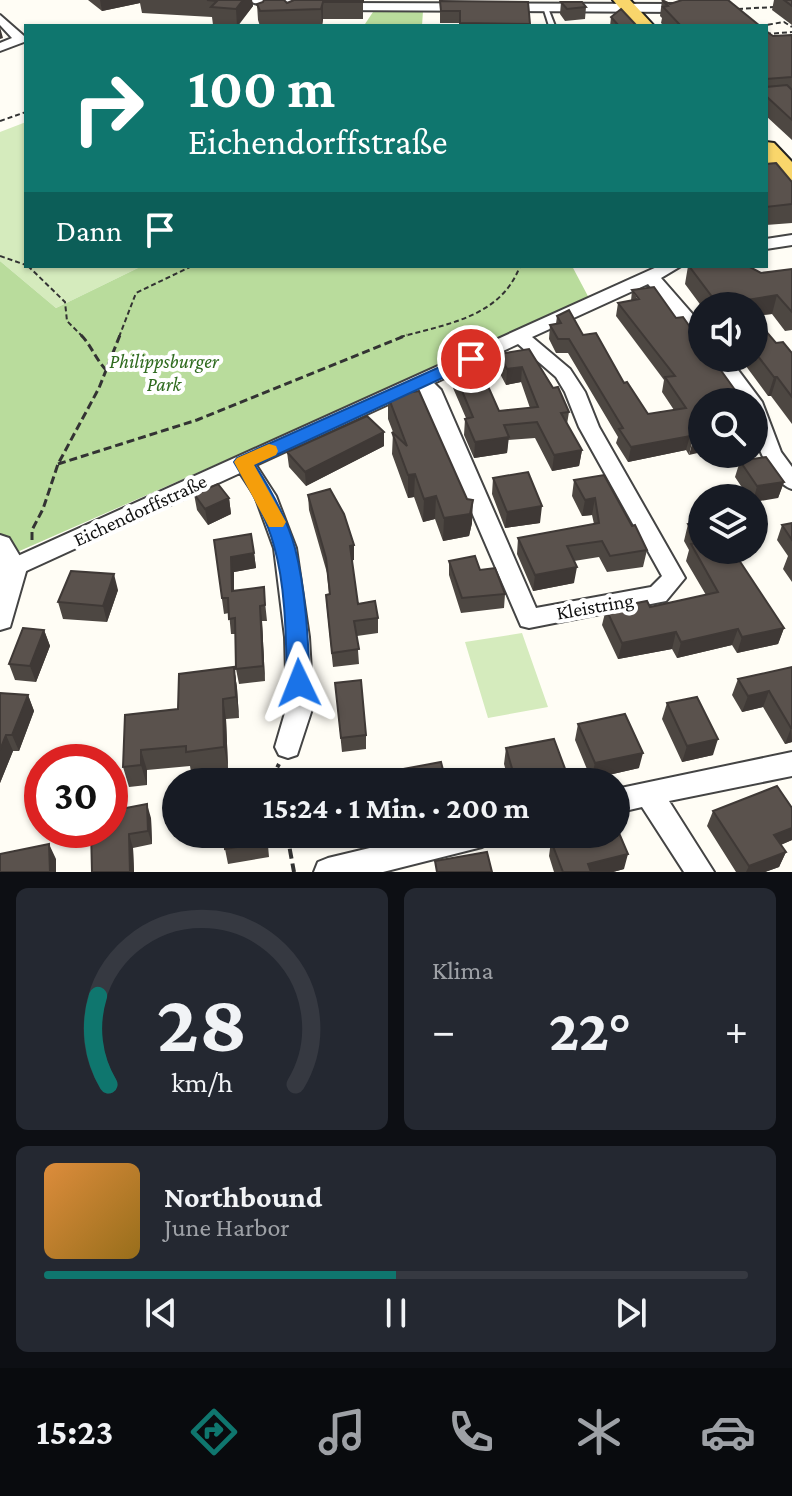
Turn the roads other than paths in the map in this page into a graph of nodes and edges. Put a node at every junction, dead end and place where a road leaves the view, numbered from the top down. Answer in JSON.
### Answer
{"nodes":[{"id":1,"x":255,"y":0,"type":"edge"},
{"id":2,"x":265,"y":1,"type":"edge"},
{"id":3,"x":689,"y":6,"type":"edge"},
{"id":4,"x":545,"y":8,"type":"junction"},
{"id":5,"x":633,"y":13,"type":"edge"},
{"id":6,"x":260,"y":16,"type":"edge"},
{"id":7,"x":0,"y":18,"type":"edge"},
{"id":8,"x":551,"y":24,"type":"edge"},
{"id":9,"x":0,"y":47,"type":"edge"},
{"id":10,"x":768,"y":152,"type":"edge"},
{"id":11,"x":792,"y":175,"type":"edge"},
{"id":12,"x":792,"y":240,"type":"edge"},
{"id":13,"x":768,"y":244,"type":"edge"},
{"id":14,"x":669,"y":268,"type":"edge"},
{"id":15,"x":649,"y":277,"type":"junction"},
{"id":16,"x":688,"y":320,"type":"edge"},
{"id":17,"x":520,"y":336,"type":"junction"},
{"id":18,"x":421,"y":381,"type":"junction"},
{"id":19,"x":768,"y":444,"type":"edge"},
{"id":20,"x":244,"y":462,"type":"junction"},
{"id":21,"x":792,"y":482,"type":"edge"},
{"id":22,"x":11,"y":562,"type":"edge"},
{"id":23,"x":0,"y":619,"type":"edge"},
{"id":24,"x":288,"y":747,"type":"dead end"},
{"id":25,"x":792,"y":764,"type":"edge"},
{"id":26,"x":648,"y":793,"type":"junction"},
{"id":27,"x":630,"y":798,"type":"edge"},
{"id":28,"x":425,"y":848,"type":"edge"},
{"id":29,"x":328,"y":872,"type":"edge"},
{"id":30,"x":700,"y":872,"type":"edge"}],
"edges":[{"from":1,"to":2,"type":"street"},
{"from":2,"to":4,"type":"street"},
{"from":2,"to":6,"type":"lane"},
{"from":3,"to":5,"type":"street"},
{"from":4,"to":5,"type":"street"},
{"from":4,"to":8,"type":"lane"},
{"from":7,"to":9,"type":"street"},
{"from":10,"to":11,"type":"main road"},
{"from":12,"to":13,"type":"street"},
{"from":14,"to":15,"type":"street","name":"Eichendorffstraße"},
{"from":15,"to":16,"type":"street"},
{"from":15,"to":17,"type":"street","name":"Eichendorffstraße"},
{"from":17,"to":18,"type":"street","name":"Eichendorffstraße"},
{"from":17,"to":18,"type":"street","name":"Kleistring"},
{"from":18,"to":20,"type":"street","name":"Eichendorffstraße"},
{"from":19,"to":21,"type":"street"},
{"from":20,"to":22,"type":"street","name":"Eichendorffstraße"},
{"from":20,"to":24,"type":"street"},
{"from":22,"to":23,"type":"street"},
{"from":25,"to":26,"type":"street"},
{"from":26,"to":27,"type":"street"},
{"from":26,"to":30,"type":"street"},
{"from":28,"to":29,"type":"street"}]}
